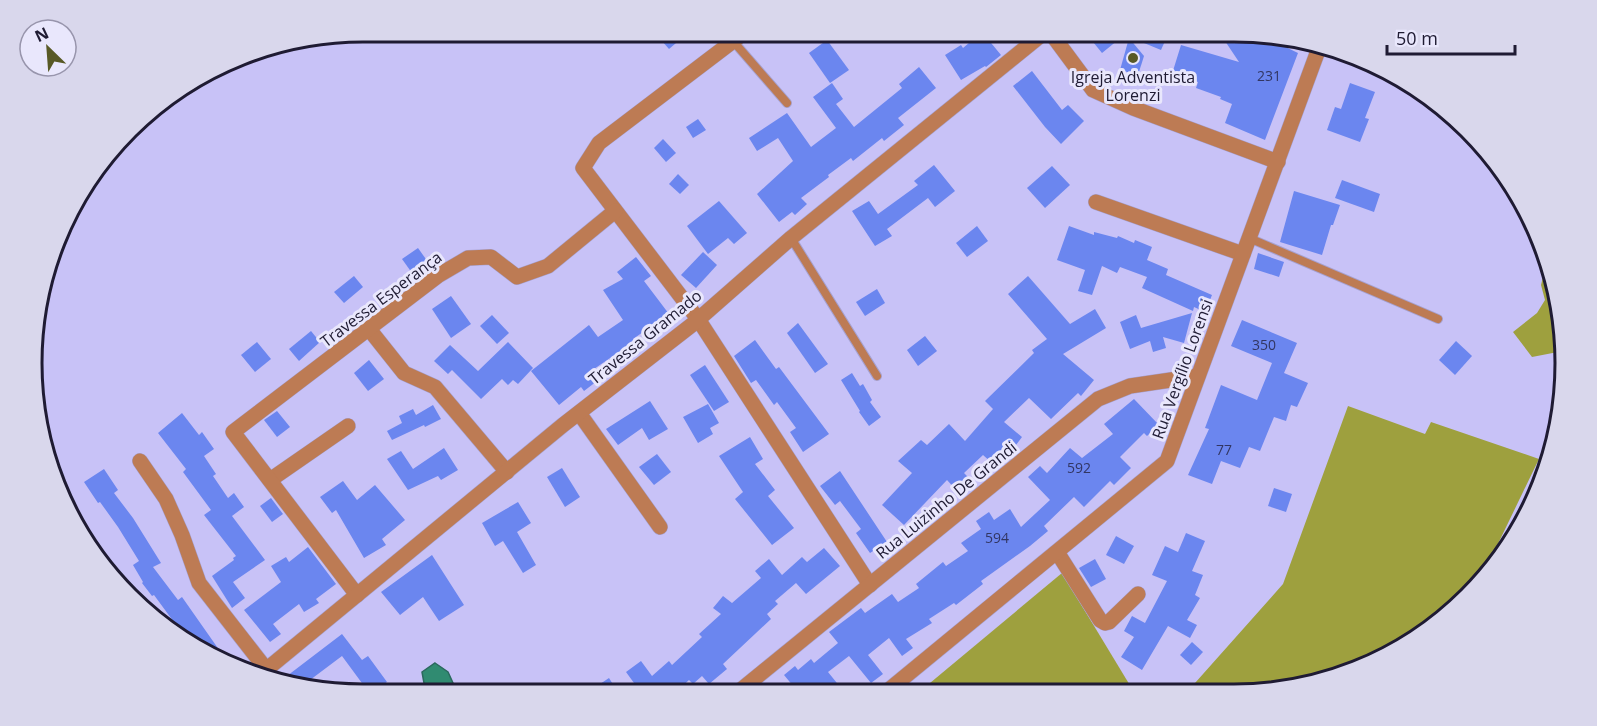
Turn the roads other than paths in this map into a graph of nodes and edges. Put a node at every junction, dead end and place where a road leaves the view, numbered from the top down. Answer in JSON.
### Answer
{"nodes":[{"id":1,"x":731,"y":42,"type":"edge"},
{"id":2,"x":743,"y":42,"type":"edge"},
{"id":3,"x":1035,"y":42,"type":"edge"},
{"id":4,"x":1055,"y":42,"type":"edge"},
{"id":5,"x":1315,"y":53,"type":"edge"},
{"id":6,"x":787,"y":104,"type":"dead end"},
{"id":7,"x":1278,"y":162,"type":"junction"},
{"id":8,"x":1096,"y":202,"type":"dead end"},
{"id":9,"x":615,"y":211,"type":"junction"},
{"id":10,"x":791,"y":238,"type":"junction"},
{"id":11,"x":1249,"y":238,"type":"junction"},
{"id":12,"x":1243,"y":254,"type":"junction"},
{"id":13,"x":698,"y":319,"type":"junction"},
{"id":14,"x":1438,"y":319,"type":"dead end"},
{"id":15,"x":369,"y":329,"type":"junction"},
{"id":16,"x":877,"y":376,"type":"dead end"},
{"id":17,"x":1198,"y":376,"type":"junction"},
{"id":18,"x":579,"y":413,"type":"junction"},
{"id":19,"x":348,"y":426,"type":"dead end"},
{"id":20,"x":140,"y":461,"type":"dead end"},
{"id":21,"x":507,"y":472,"type":"junction"},
{"id":22,"x":270,"y":480,"type":"junction"},
{"id":23,"x":660,"y":527,"type":"dead end"},
{"id":24,"x":1057,"y":552,"type":"junction"},
{"id":25,"x":870,"y":585,"type":"junction"},
{"id":26,"x":1138,"y":594,"type":"dead end"},
{"id":27,"x":357,"y":595,"type":"junction"},
{"id":28,"x":259,"y":667,"type":"edge"},
{"id":29,"x":267,"y":669,"type":"edge"},
{"id":30,"x":748,"y":684,"type":"edge"},
{"id":31,"x":896,"y":684,"type":"edge"}],
"edges":[{"from":1,"to":9,"type":"street"},
{"from":2,"to":6,"type":"lane"},
{"from":3,"to":10,"type":"street","name":"Travessa Gramado"},
{"from":4,"to":7,"type":"street"},
{"from":5,"to":7,"type":"street","name":"Rua Vergílio Lorensi"},
{"from":7,"to":11,"type":"street","name":"Rua Vergílio Lorensi"},
{"from":8,"to":12,"type":"street"},
{"from":9,"to":13,"type":"street"},
{"from":9,"to":15,"type":"street","name":"Travessa Esperança"},
{"from":10,"to":13,"type":"street","name":"Travessa Gramado"},
{"from":10,"to":16,"type":"lane"},
{"from":11,"to":12,"type":"street","name":"Rua Vergílio Lorensi"},
{"from":11,"to":14,"type":"lane"},
{"from":12,"to":17,"type":"street","name":"Rua Vergílio Lorensi"},
{"from":13,"to":18,"type":"street","name":"Travessa Gramado"},
{"from":13,"to":25,"type":"street"},
{"from":15,"to":21,"type":"street"},
{"from":15,"to":22,"type":"street","name":"Travessa Esperança"},
{"from":17,"to":24,"type":"street","name":"Rua Vergílio Lorensi"},
{"from":17,"to":25,"type":"street","name":"Rua Luizinho De Grandi"},
{"from":18,"to":21,"type":"street","name":"Travessa Gramado"},
{"from":18,"to":23,"type":"street"},
{"from":19,"to":22,"type":"street"},
{"from":20,"to":28,"type":"street"},
{"from":21,"to":27,"type":"street","name":"Travessa Gramado"},
{"from":22,"to":27,"type":"street"},
{"from":24,"to":26,"type":"street"},
{"from":24,"to":31,"type":"street","name":"Rua Vergílio Lorensi"},
{"from":25,"to":30,"type":"street","name":"Rua Luizinho De Grandi"},
{"from":27,"to":29,"type":"street","name":"Travessa Gramado"}]}
